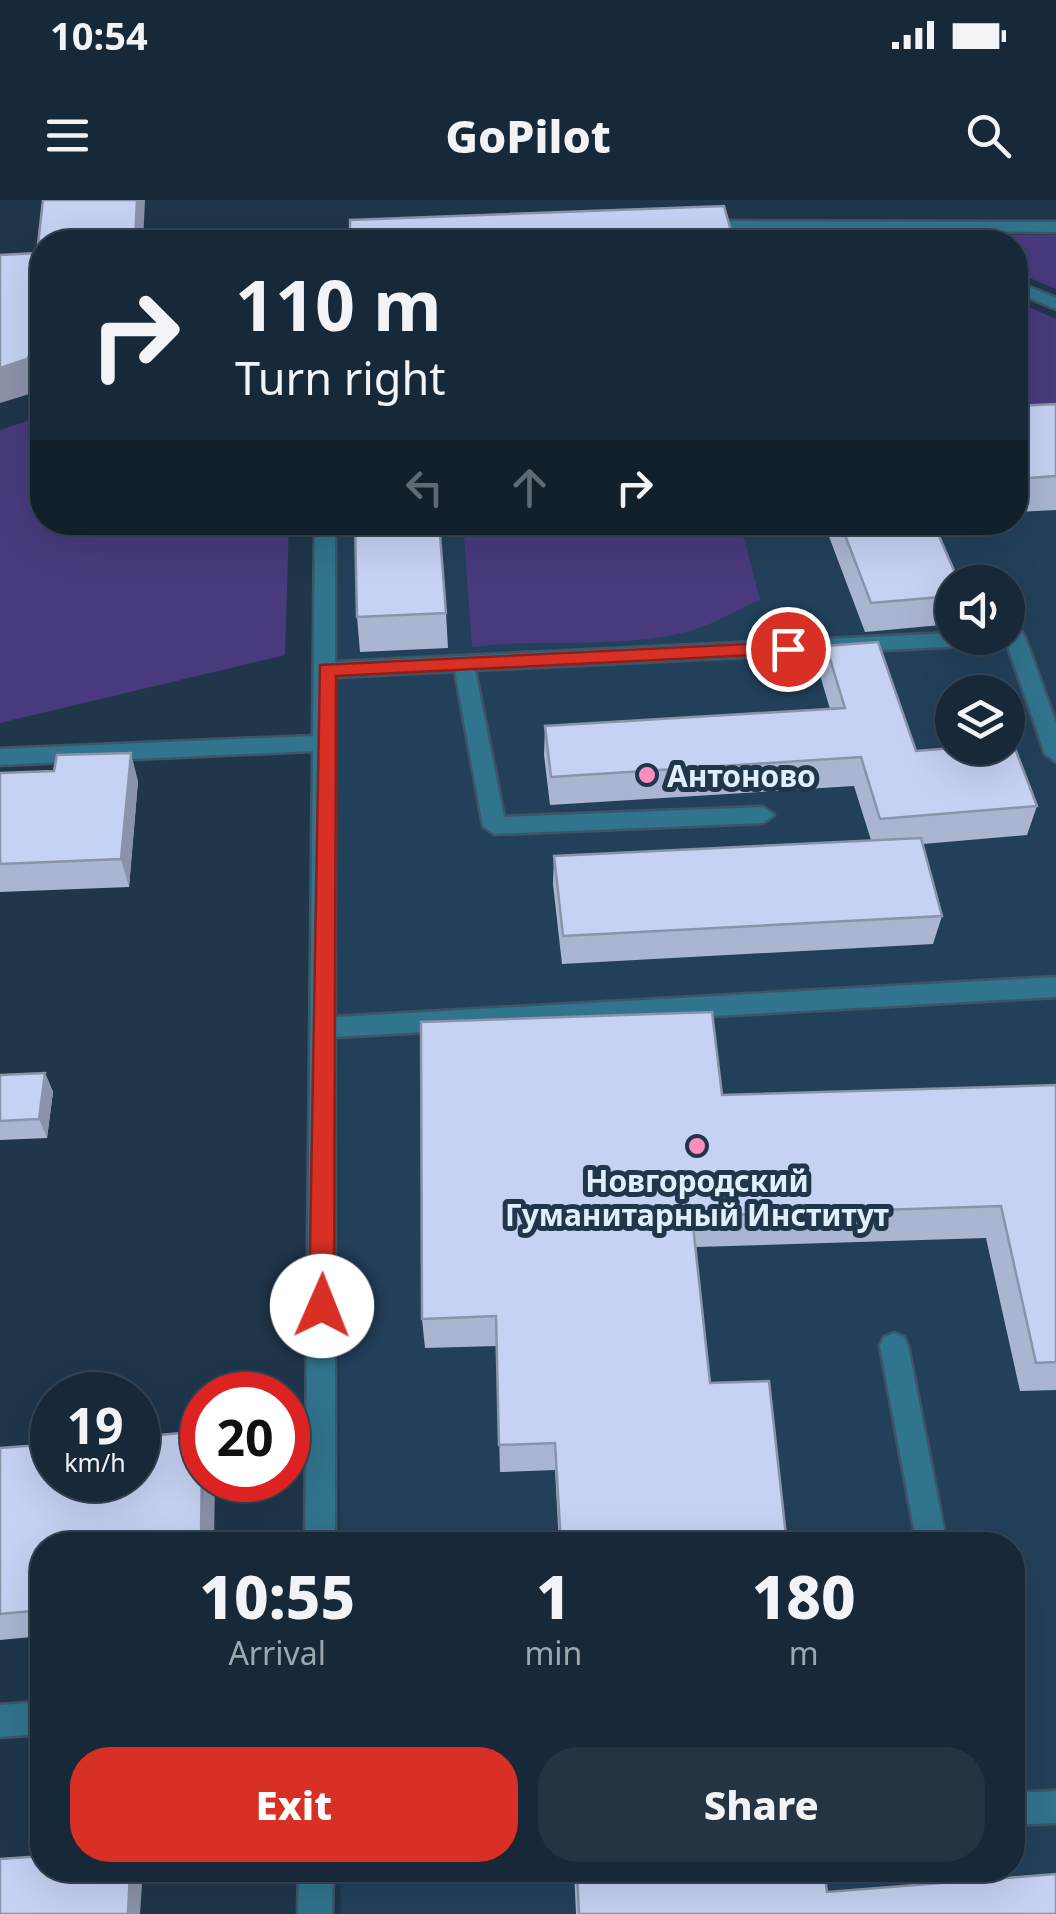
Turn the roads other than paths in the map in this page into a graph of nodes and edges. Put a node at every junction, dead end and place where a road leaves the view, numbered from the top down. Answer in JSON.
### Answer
{"nodes":[{"id":1,"x":866,"y":224,"type":"junction"},
{"id":2,"x":1056,"y":226,"type":"edge"},
{"id":3,"x":676,"y":227,"type":"edge"},
{"id":4,"x":881,"y":230,"type":"edge"},
{"id":5,"x":1028,"y":292,"type":"edge"},
{"id":6,"x":1056,"y":304,"type":"edge"},
{"id":7,"x":325,"y":535,"type":"edge"},
{"id":8,"x":464,"y":665,"type":"junction"},
{"id":9,"x":326,"y":670,"type":"junction"},
{"id":10,"x":326,"y":743,"type":"junction"},
{"id":11,"x":1056,"y":754,"type":"edge"},
{"id":12,"x":0,"y":757,"type":"edge"},
{"id":13,"x":763,"y":815,"type":"dead end"},
{"id":14,"x":1056,"y":987,"type":"edge"},
{"id":15,"x":324,"y":1028,"type":"junction"},
{"id":16,"x":894,"y":1346,"type":"dead end"},
{"id":17,"x":320,"y":1532,"type":"edge"},
{"id":18,"x":930,"y":1532,"type":"edge"},
{"id":19,"x":30,"y":1719,"type":"edge"},
{"id":20,"x":0,"y":1721,"type":"edge"},
{"id":21,"x":1056,"y":1807,"type":"edge"},
{"id":22,"x":1025,"y":1808,"type":"edge"},
{"id":23,"x":316,"y":1882,"type":"edge"},
{"id":24,"x":315,"y":1914,"type":"edge"}],
"edges":[{"from":1,"to":2,"type":"lane"},
{"from":1,"to":3,"type":"lane"},
{"from":1,"to":4,"type":"lane"},
{"from":5,"to":6,"type":"lane"},
{"from":7,"to":9,"type":"lane"},
{"from":8,"to":9,"type":"lane"},
{"from":8,"to":11,"type":"lane"},
{"from":8,"to":13,"type":"lane"},
{"from":9,"to":10,"type":"lane"},
{"from":10,"to":12,"type":"lane"},
{"from":10,"to":15,"type":"lane"},
{"from":14,"to":15,"type":"lane"},
{"from":15,"to":17,"type":"lane"},
{"from":16,"to":18,"type":"lane"},
{"from":19,"to":20,"type":"lane"},
{"from":21,"to":22,"type":"lane"},
{"from":23,"to":24,"type":"lane"}]}
